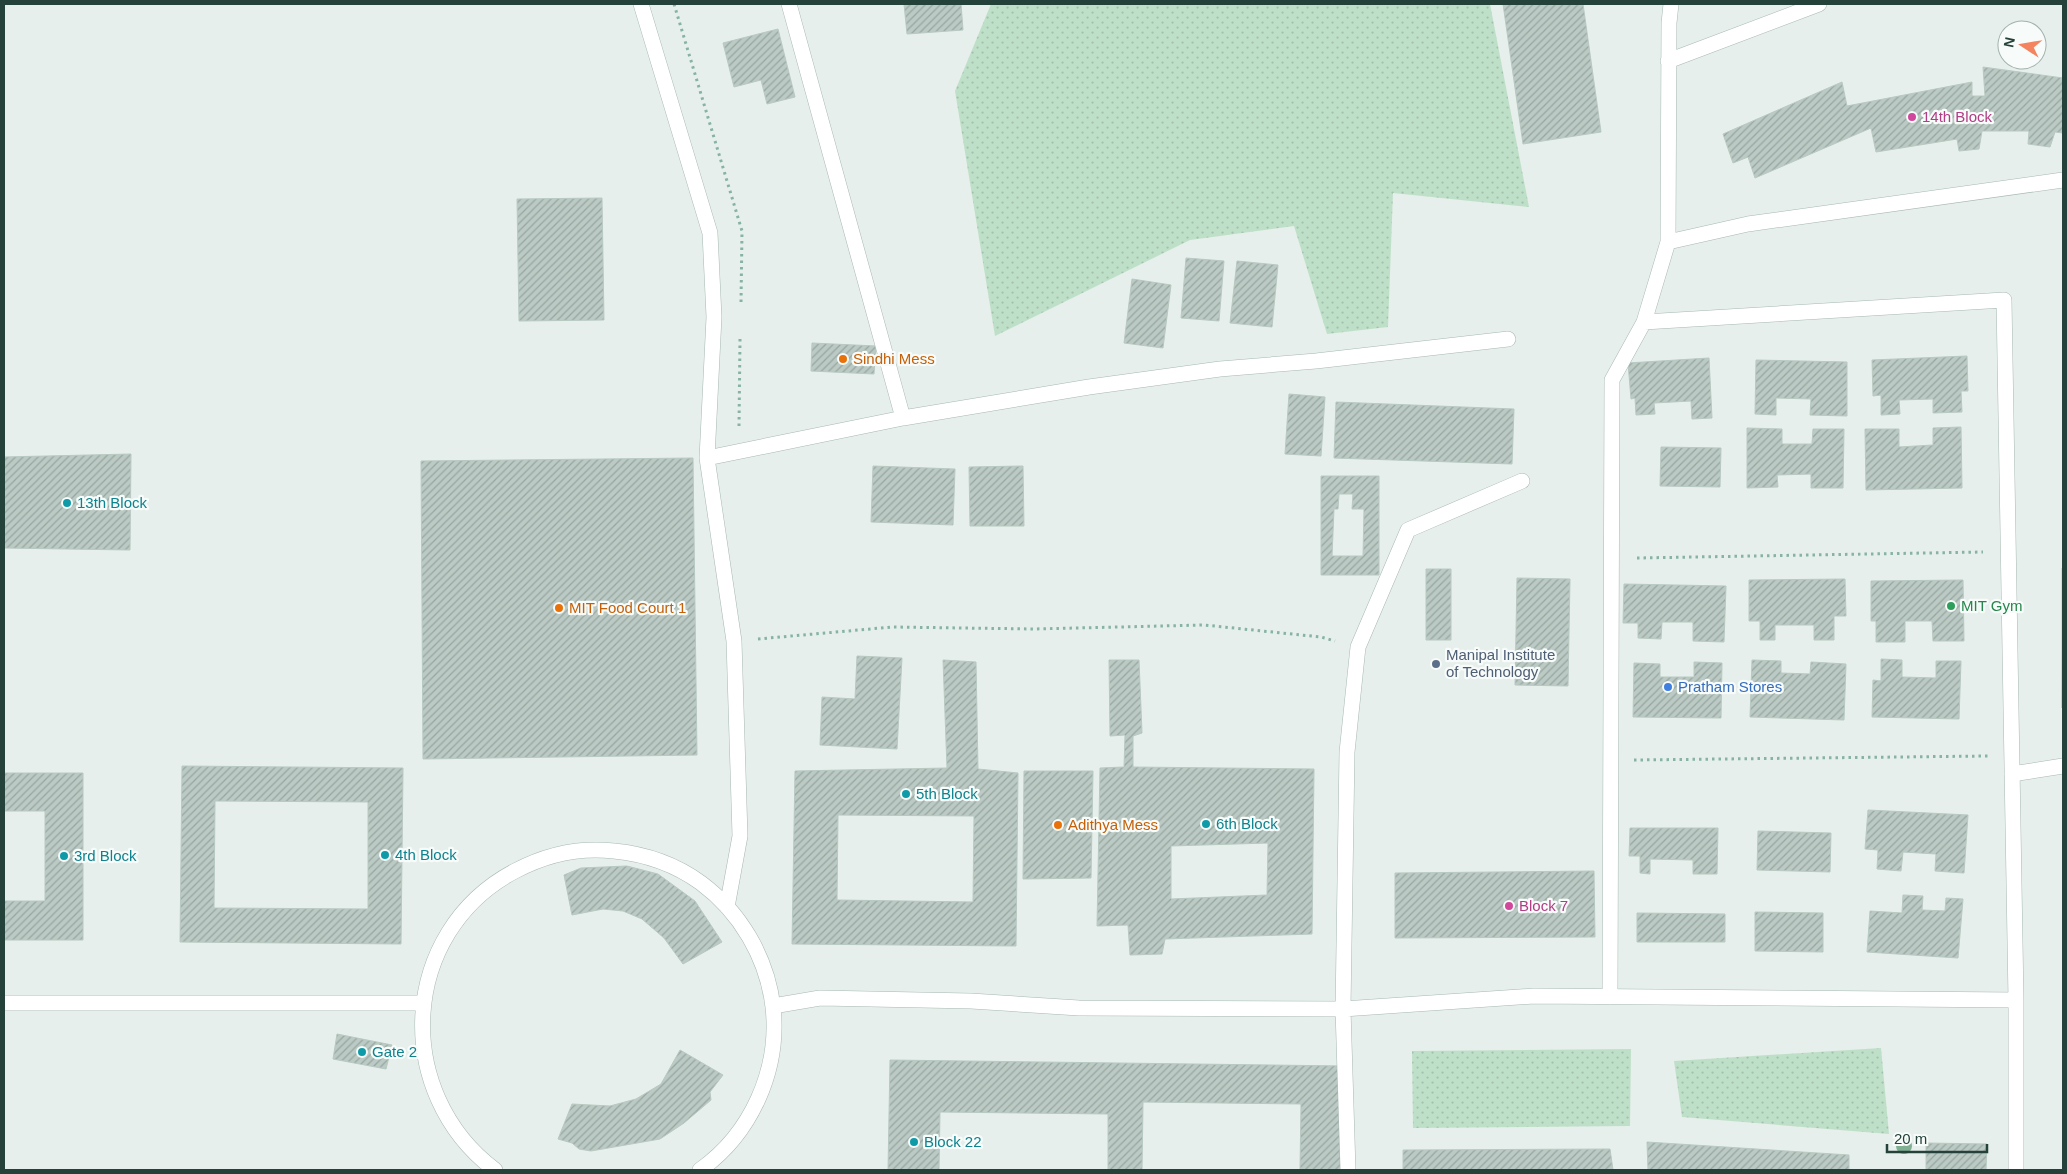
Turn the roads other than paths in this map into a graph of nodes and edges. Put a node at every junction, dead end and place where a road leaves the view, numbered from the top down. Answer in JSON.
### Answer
{"nodes":[{"id":1,"x":641,"y":4,"type":"edge"},
{"id":2,"x":789,"y":4,"type":"edge"},
{"id":3,"x":1671,"y":4,"type":"edge"},
{"id":4,"x":1820,"y":4,"type":"edge"},
{"id":5,"x":1668,"y":61,"type":"junction"},
{"id":6,"x":2063,"y":180,"type":"edge"},
{"id":7,"x":1668,"y":242,"type":"junction"},
{"id":8,"x":1644,"y":322,"type":"junction"},
{"id":9,"x":1508,"y":339,"type":"dead end"},
{"id":10,"x":903,"y":418,"type":"junction"},
{"id":11,"x":707,"y":458,"type":"junction"},
{"id":12,"x":1522,"y":481,"type":"dead end"},
{"id":13,"x":2063,"y":766,"type":"edge"},
{"id":14,"x":2012,"y":774,"type":"junction"},
{"id":15,"x":727,"y":907,"type":"junction"},
{"id":16,"x":1610,"y":996,"type":"junction"},
{"id":17,"x":2016,"y":1000,"type":"junction"},
{"id":18,"x":4,"y":1003,"type":"edge"},
{"id":19,"x":424,"y":1003,"type":"junction"},
{"id":20,"x":773,"y":1006,"type":"junction"},
{"id":21,"x":1343,"y":1009,"type":"junction"},
{"id":22,"x":495,"y":1170,"type":"edge"},
{"id":23,"x":700,"y":1170,"type":"edge"},
{"id":24,"x":1348,"y":1170,"type":"edge"},
{"id":25,"x":2016,"y":1170,"type":"edge"}],
"edges":[{"from":1,"to":11,"type":"street"},
{"from":2,"to":10,"type":"street"},
{"from":3,"to":5,"type":"street"},
{"from":4,"to":5,"type":"street"},
{"from":5,"to":7,"type":"street"},
{"from":6,"to":7,"type":"street"},
{"from":7,"to":8,"type":"street"},
{"from":8,"to":14,"type":"street"},
{"from":8,"to":16,"type":"street"},
{"from":9,"to":10,"type":"street"},
{"from":10,"to":11,"type":"street"},
{"from":11,"to":15,"type":"street"},
{"from":12,"to":21,"type":"street"},
{"from":13,"to":14,"type":"street"},
{"from":14,"to":17,"type":"street"},
{"from":15,"to":19,"type":"street"},
{"from":15,"to":20,"type":"street"},
{"from":16,"to":17,"type":"street"},
{"from":16,"to":21,"type":"street"},
{"from":17,"to":25,"type":"street"},
{"from":18,"to":19,"type":"street"},
{"from":19,"to":22,"type":"street"},
{"from":20,"to":21,"type":"street"},
{"from":20,"to":23,"type":"street"},
{"from":21,"to":24,"type":"street"}]}
